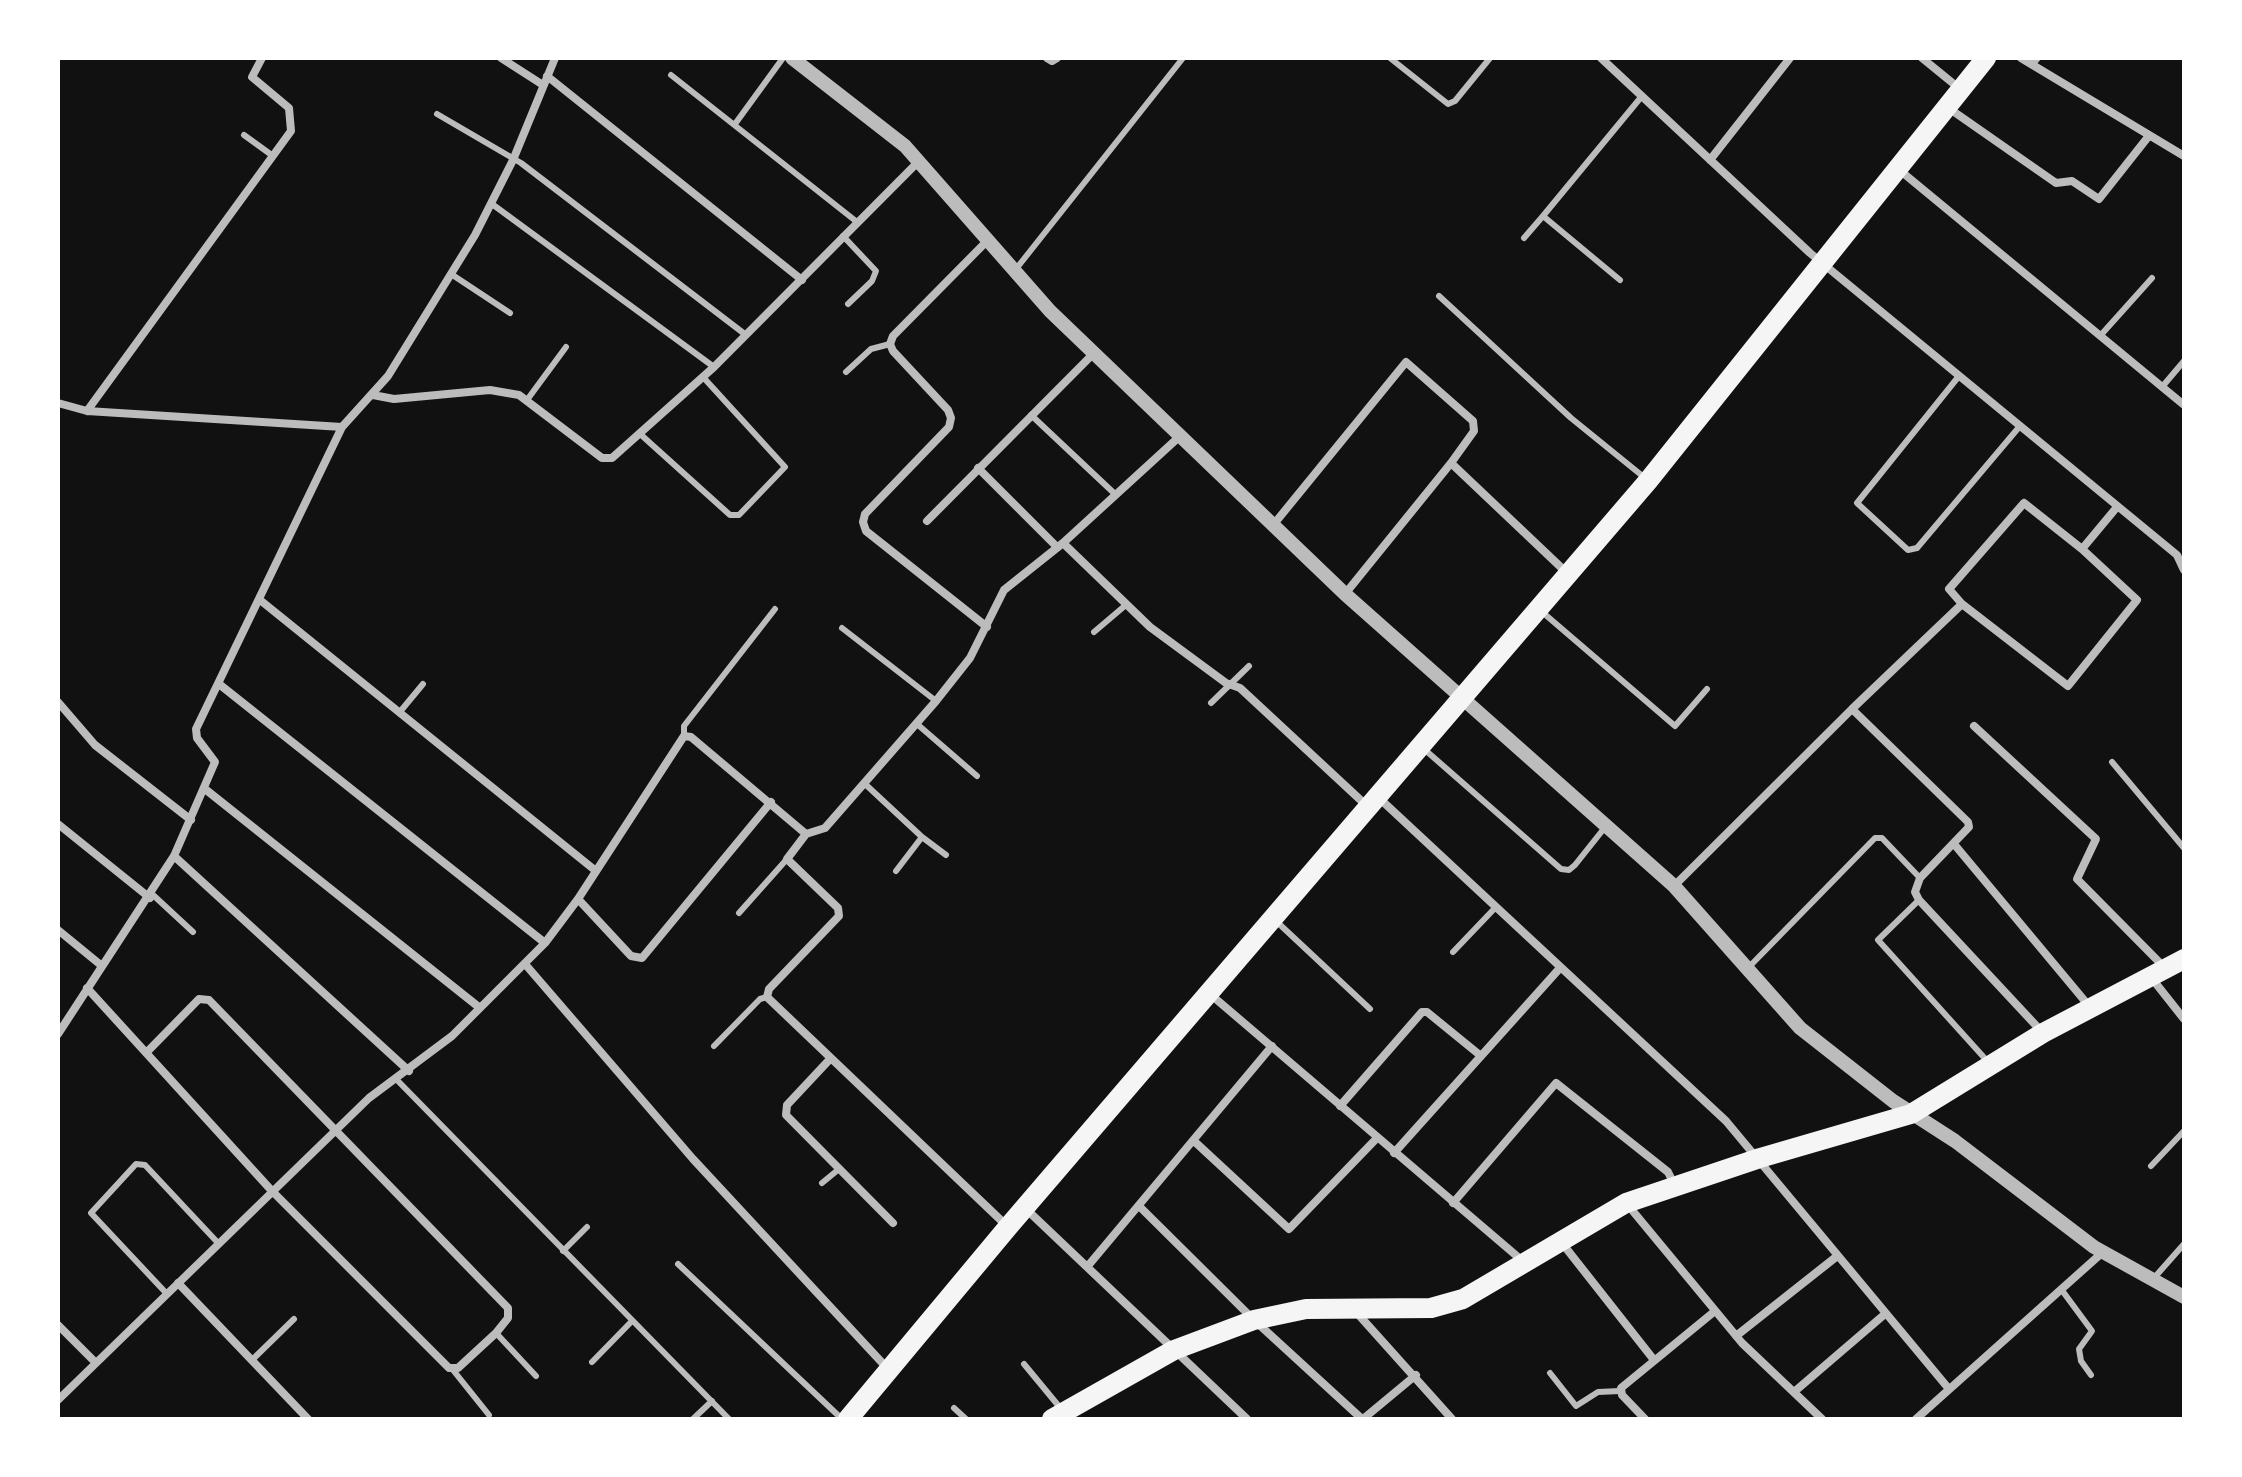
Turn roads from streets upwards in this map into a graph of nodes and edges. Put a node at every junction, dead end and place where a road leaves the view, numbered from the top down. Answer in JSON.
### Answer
{"nodes":[{"id":1,"x":262,"y":58,"type":"edge"},
{"id":2,"x":501,"y":58,"type":"edge"},
{"id":3,"x":555,"y":58,"type":"edge"},
{"id":4,"x":792,"y":58,"type":"edge"},
{"id":5,"x":1047,"y":58,"type":"edge"},
{"id":6,"x":1057,"y":58,"type":"edge"},
{"id":7,"x":1601,"y":58,"type":"edge"},
{"id":8,"x":1618,"y":58,"type":"edge"},
{"id":9,"x":1790,"y":58,"type":"edge"},
{"id":10,"x":1922,"y":58,"type":"edge"},
{"id":11,"x":1986,"y":58,"type":"edge"},
{"id":12,"x":2021,"y":58,"type":"edge"},
{"id":13,"x":2035,"y":61,"type":"edge"},
{"id":14,"x":1611,"y":67,"type":"junction"},
{"id":15,"x":545,"y":80,"type":"junction"},
{"id":16,"x":1960,"y":89,"type":"junction"},
{"id":17,"x":1946,"y":107,"type":"junction"},
{"id":18,"x":2148,"y":137,"type":"junction"},
{"id":19,"x":2184,"y":156,"type":"edge"},
{"id":20,"x":1710,"y":160,"type":"junction"},
{"id":21,"x":919,"y":161,"type":"junction"},
{"id":22,"x":1897,"y":168,"type":"junction"},
{"id":23,"x":987,"y":241,"type":"junction"},
{"id":24,"x":1822,"y":263,"type":"junction"},
{"id":25,"x":802,"y":280,"type":"junction"},
{"id":26,"x":1094,"y":353,"type":"junction"},
{"id":27,"x":373,"y":395,"type":"junction"},
{"id":28,"x":58,"y":403,"type":"edge"},
{"id":29,"x":2184,"y":405,"type":"edge"},
{"id":30,"x":87,"y":411,"type":"junction"},
{"id":31,"x":342,"y":427,"type":"junction"},
{"id":32,"x":1179,"y":437,"type":"junction"},
{"id":33,"x":1451,"y":463,"type":"junction"},
{"id":34,"x":978,"y":468,"type":"junction"},
{"id":35,"x":2117,"y":507,"type":"junction"},
{"id":36,"x":927,"y":521,"type":"dead end"},
{"id":37,"x":1274,"y":524,"type":"junction"},
{"id":38,"x":1060,"y":545,"type":"junction"},
{"id":39,"x":2082,"y":549,"type":"junction"},
{"id":40,"x":2180,"y":552,"type":"edge"},
{"id":41,"x":2184,"y":570,"type":"edge"},
{"id":42,"x":1569,"y":574,"type":"junction"},
{"id":43,"x":1345,"y":594,"type":"junction"},
{"id":44,"x":260,"y":600,"type":"junction"},
{"id":45,"x":1962,"y":604,"type":"junction"},
{"id":46,"x":987,"y":627,"type":"junction"},
{"id":47,"x":219,"y":684,"type":"junction"},
{"id":48,"x":1461,"y":700,"type":"junction"},
{"id":49,"x":58,"y":702,"type":"edge"},
{"id":50,"x":1852,"y":709,"type":"junction"},
{"id":51,"x":1974,"y":726,"type":"dead end"},
{"id":52,"x":205,"y":789,"type":"junction"},
{"id":53,"x":771,"y":802,"type":"junction"},
{"id":54,"x":1374,"y":803,"type":"junction"},
{"id":55,"x":191,"y":820,"type":"junction"},
{"id":56,"x":58,"y":824,"type":"edge"},
{"id":57,"x":806,"y":834,"type":"junction"},
{"id":58,"x":1954,"y":844,"type":"junction"},
{"id":59,"x":174,"y":856,"type":"junction"},
{"id":60,"x":596,"y":871,"type":"junction"},
{"id":61,"x":1674,"y":886,"type":"junction"},
{"id":62,"x":151,"y":896,"type":"junction"},
{"id":63,"x":578,"y":899,"type":"junction"},
{"id":64,"x":58,"y":930,"type":"edge"},
{"id":65,"x":545,"y":943,"type":"junction"},
{"id":66,"x":2184,"y":959,"type":"edge"},
{"id":67,"x":525,"y":964,"type":"junction"},
{"id":68,"x":102,"y":966,"type":"junction"},
{"id":69,"x":1560,"y":968,"type":"junction"},
{"id":70,"x":2157,"y":971,"type":"junction"},
{"id":71,"x":87,"y":988,"type":"junction"},
{"id":72,"x":1210,"y":993,"type":"junction"},
{"id":73,"x":480,"y":1008,"type":"junction"},
{"id":74,"x":2091,"y":1008,"type":"junction"},
{"id":75,"x":2184,"y":1019,"type":"edge"},
{"id":76,"x":2043,"y":1033,"type":"junction"},
{"id":77,"x":58,"y":1034,"type":"edge"},
{"id":78,"x":1272,"y":1046,"type":"junction"},
{"id":79,"x":147,"y":1052,"type":"junction"},
{"id":80,"x":1481,"y":1056,"type":"junction"},
{"id":81,"x":831,"y":1058,"type":"junction"},
{"id":82,"x":409,"y":1071,"type":"junction"},
{"id":83,"x":1340,"y":1106,"type":"junction"},
{"id":84,"x":1911,"y":1114,"type":"junction"},
{"id":85,"x":337,"y":1129,"type":"junction"},
{"id":86,"x":1377,"y":1138,"type":"junction"},
{"id":87,"x":1194,"y":1141,"type":"junction"},
{"id":88,"x":1394,"y":1153,"type":"junction"},
{"id":89,"x":1760,"y":1158,"type":"junction"},
{"id":90,"x":1674,"y":1184,"type":"junction"},
{"id":91,"x":272,"y":1191,"type":"junction"},
{"id":92,"x":1453,"y":1203,"type":"junction"},
{"id":93,"x":1626,"y":1203,"type":"junction"},
{"id":94,"x":1139,"y":1206,"type":"junction"},
{"id":95,"x":1025,"y":1207,"type":"junction"},
{"id":96,"x":893,"y":1223,"type":"dead end"},
{"id":97,"x":1008,"y":1227,"type":"junction"},
{"id":98,"x":1561,"y":1242,"type":"junction"},
{"id":99,"x":2103,"y":1252,"type":"junction"},
{"id":100,"x":1836,"y":1257,"type":"junction"},
{"id":101,"x":1525,"y":1263,"type":"junction"},
{"id":102,"x":1087,"y":1267,"type":"junction"},
{"id":103,"x":178,"y":1283,"type":"junction"},
{"id":104,"x":2184,"y":1297,"type":"edge"},
{"id":105,"x":1351,"y":1306,"type":"junction"},
{"id":106,"x":1715,"y":1311,"type":"junction"},
{"id":107,"x":1885,"y":1314,"type":"junction"},
{"id":108,"x":1254,"y":1320,"type":"junction"},
{"id":109,"x":58,"y":1325,"type":"edge"},
{"id":110,"x":1736,"y":1336,"type":"junction"},
{"id":111,"x":1174,"y":1350,"type":"junction"},
{"id":112,"x":1654,"y":1360,"type":"junction"},
{"id":113,"x":96,"y":1363,"type":"junction"},
{"id":114,"x":889,"y":1371,"type":"junction"},
{"id":115,"x":1416,"y":1375,"type":"junction"},
{"id":116,"x":1949,"y":1389,"type":"junction"},
{"id":117,"x":1794,"y":1392,"type":"junction"},
{"id":118,"x":58,"y":1400,"type":"edge"},
{"id":119,"x":1057,"y":1415,"type":"edge"},
{"id":120,"x":308,"y":1419,"type":"edge"},
{"id":121,"x":845,"y":1419,"type":"edge"},
{"id":122,"x":1247,"y":1419,"type":"edge"},
{"id":123,"x":1362,"y":1419,"type":"edge"},
{"id":124,"x":1452,"y":1419,"type":"edge"},
{"id":125,"x":1645,"y":1419,"type":"edge"},
{"id":126,"x":1822,"y":1419,"type":"edge"},
{"id":127,"x":1916,"y":1419,"type":"edge"}],
"edges":[{"from":1,"to":30,"type":"street"},
{"from":2,"to":15,"type":"street"},
{"from":3,"to":15,"type":"street"},
{"from":4,"to":21,"type":"street"},
{"from":5,"to":6,"type":"street"},
{"from":7,"to":14,"type":"street"},
{"from":8,"to":14,"type":"street"},
{"from":9,"to":20,"type":"street"},
{"from":10,"to":16,"type":"street"},
{"from":11,"to":16,"type":"main road"},
{"from":12,"to":13,"type":"street"},
{"from":13,"to":18,"type":"street"},
{"from":14,"to":20,"type":"street"},
{"from":15,"to":25,"type":"street"},
{"from":15,"to":27,"type":"street"},
{"from":16,"to":17,"type":"main road"},
{"from":17,"to":18,"type":"street"},
{"from":17,"to":22,"type":"main road"},
{"from":18,"to":19,"type":"street"},
{"from":20,"to":24,"type":"street"},
{"from":21,"to":23,"type":"street"},
{"from":21,"to":25,"type":"street"},
{"from":22,"to":24,"type":"main road"},
{"from":22,"to":29,"type":"street"},
{"from":23,"to":26,"type":"street"},
{"from":23,"to":46,"type":"street"},
{"from":24,"to":35,"type":"street"},
{"from":24,"to":42,"type":"main road"},
{"from":25,"to":27,"type":"street"},
{"from":26,"to":32,"type":"street"},
{"from":26,"to":34,"type":"street"},
{"from":27,"to":31,"type":"street"},
{"from":28,"to":30,"type":"street"},
{"from":30,"to":31,"type":"street"},
{"from":31,"to":44,"type":"street"},
{"from":32,"to":37,"type":"street"},
{"from":32,"to":38,"type":"street"},
{"from":33,"to":37,"type":"street"},
{"from":33,"to":42,"type":"street"},
{"from":33,"to":43,"type":"street"},
{"from":34,"to":36,"type":"street"},
{"from":34,"to":38,"type":"street"},
{"from":35,"to":39,"type":"street"},
{"from":35,"to":40,"type":"street"},
{"from":37,"to":43,"type":"street"},
{"from":38,"to":46,"type":"street"},
{"from":38,"to":54,"type":"street"},
{"from":39,"to":45,"type":"street"},
{"from":39,"to":45,"type":"street"},
{"from":40,"to":41,"type":"street"},
{"from":42,"to":48,"type":"main road"},
{"from":43,"to":48,"type":"street"},
{"from":44,"to":47,"type":"street"},
{"from":44,"to":60,"type":"street"},
{"from":45,"to":50,"type":"street"},
{"from":46,"to":57,"type":"street"},
{"from":47,"to":52,"type":"street"},
{"from":47,"to":65,"type":"street"},
{"from":48,"to":54,"type":"main road"},
{"from":48,"to":61,"type":"street"},
{"from":49,"to":55,"type":"street"},
{"from":50,"to":58,"type":"street"},
{"from":50,"to":61,"type":"street"},
{"from":51,"to":70,"type":"street"},
{"from":52,"to":55,"type":"street"},
{"from":52,"to":73,"type":"street"},
{"from":53,"to":57,"type":"street"},
{"from":53,"to":60,"type":"street"},
{"from":53,"to":63,"type":"street"},
{"from":54,"to":69,"type":"street"},
{"from":54,"to":72,"type":"main road"},
{"from":55,"to":59,"type":"street"},
{"from":56,"to":62,"type":"street"},
{"from":57,"to":81,"type":"street"},
{"from":58,"to":74,"type":"street"},
{"from":58,"to":76,"type":"street"},
{"from":59,"to":62,"type":"street"},
{"from":59,"to":82,"type":"street"},
{"from":60,"to":63,"type":"street"},
{"from":61,"to":84,"type":"street"},
{"from":62,"to":68,"type":"street"},
{"from":63,"to":65,"type":"street"},
{"from":64,"to":68,"type":"street"},
{"from":65,"to":67,"type":"street"},
{"from":66,"to":70,"type":"main road"},
{"from":67,"to":73,"type":"street"},
{"from":67,"to":114,"type":"street"},
{"from":68,"to":71,"type":"street"},
{"from":69,"to":80,"type":"street"},
{"from":69,"to":89,"type":"street"},
{"from":70,"to":74,"type":"main road"},
{"from":70,"to":75,"type":"street"},
{"from":71,"to":77,"type":"street"},
{"from":71,"to":79,"type":"street"},
{"from":72,"to":78,"type":"street"},
{"from":72,"to":95,"type":"main road"},
{"from":73,"to":82,"type":"street"},
{"from":74,"to":76,"type":"main road"},
{"from":76,"to":84,"type":"main road"},
{"from":78,"to":83,"type":"street"},
{"from":78,"to":87,"type":"street"},
{"from":79,"to":85,"type":"street"},
{"from":79,"to":91,"type":"street"},
{"from":80,"to":83,"type":"street"},
{"from":80,"to":88,"type":"street"},
{"from":81,"to":96,"type":"street"},
{"from":81,"to":97,"type":"street"},
{"from":82,"to":85,"type":"street"},
{"from":83,"to":86,"type":"street"},
{"from":84,"to":89,"type":"main road"},
{"from":84,"to":99,"type":"street"},
{"from":85,"to":91,"type":"street"},
{"from":85,"to":91,"type":"street"},
{"from":86,"to":87,"type":"street"},
{"from":86,"to":88,"type":"street"},
{"from":87,"to":94,"type":"street"},
{"from":88,"to":92,"type":"street"},
{"from":89,"to":90,"type":"main road"},
{"from":89,"to":100,"type":"street"},
{"from":90,"to":92,"type":"street"},
{"from":90,"to":93,"type":"main road"},
{"from":91,"to":103,"type":"street"},
{"from":92,"to":101,"type":"street"},
{"from":93,"to":98,"type":"main road"},
{"from":93,"to":106,"type":"street"},
{"from":94,"to":102,"type":"street"},
{"from":94,"to":108,"type":"street"},
{"from":95,"to":97,"type":"main road"},
{"from":95,"to":102,"type":"street"},
{"from":97,"to":114,"type":"main road"},
{"from":98,"to":101,"type":"main road"},
{"from":98,"to":112,"type":"street"},
{"from":99,"to":104,"type":"street"},
{"from":99,"to":116,"type":"street"},
{"from":100,"to":107,"type":"street"},
{"from":100,"to":110,"type":"street"},
{"from":101,"to":105,"type":"main road"},
{"from":102,"to":111,"type":"street"},
{"from":103,"to":113,"type":"street"},
{"from":103,"to":120,"type":"street"},
{"from":105,"to":108,"type":"main road"},
{"from":105,"to":115,"type":"street"},
{"from":106,"to":110,"type":"street"},
{"from":106,"to":112,"type":"street"},
{"from":107,"to":116,"type":"street"},
{"from":107,"to":117,"type":"street"},
{"from":108,"to":111,"type":"main road"},
{"from":108,"to":123,"type":"street"},
{"from":109,"to":113,"type":"street"},
{"from":110,"to":117,"type":"street"},
{"from":111,"to":119,"type":"main road"},
{"from":111,"to":122,"type":"street"},
{"from":112,"to":125,"type":"street"},
{"from":113,"to":118,"type":"street"},
{"from":114,"to":121,"type":"main road"},
{"from":115,"to":123,"type":"street"},
{"from":115,"to":124,"type":"street"},
{"from":116,"to":127,"type":"street"},
{"from":117,"to":126,"type":"street"}]}
